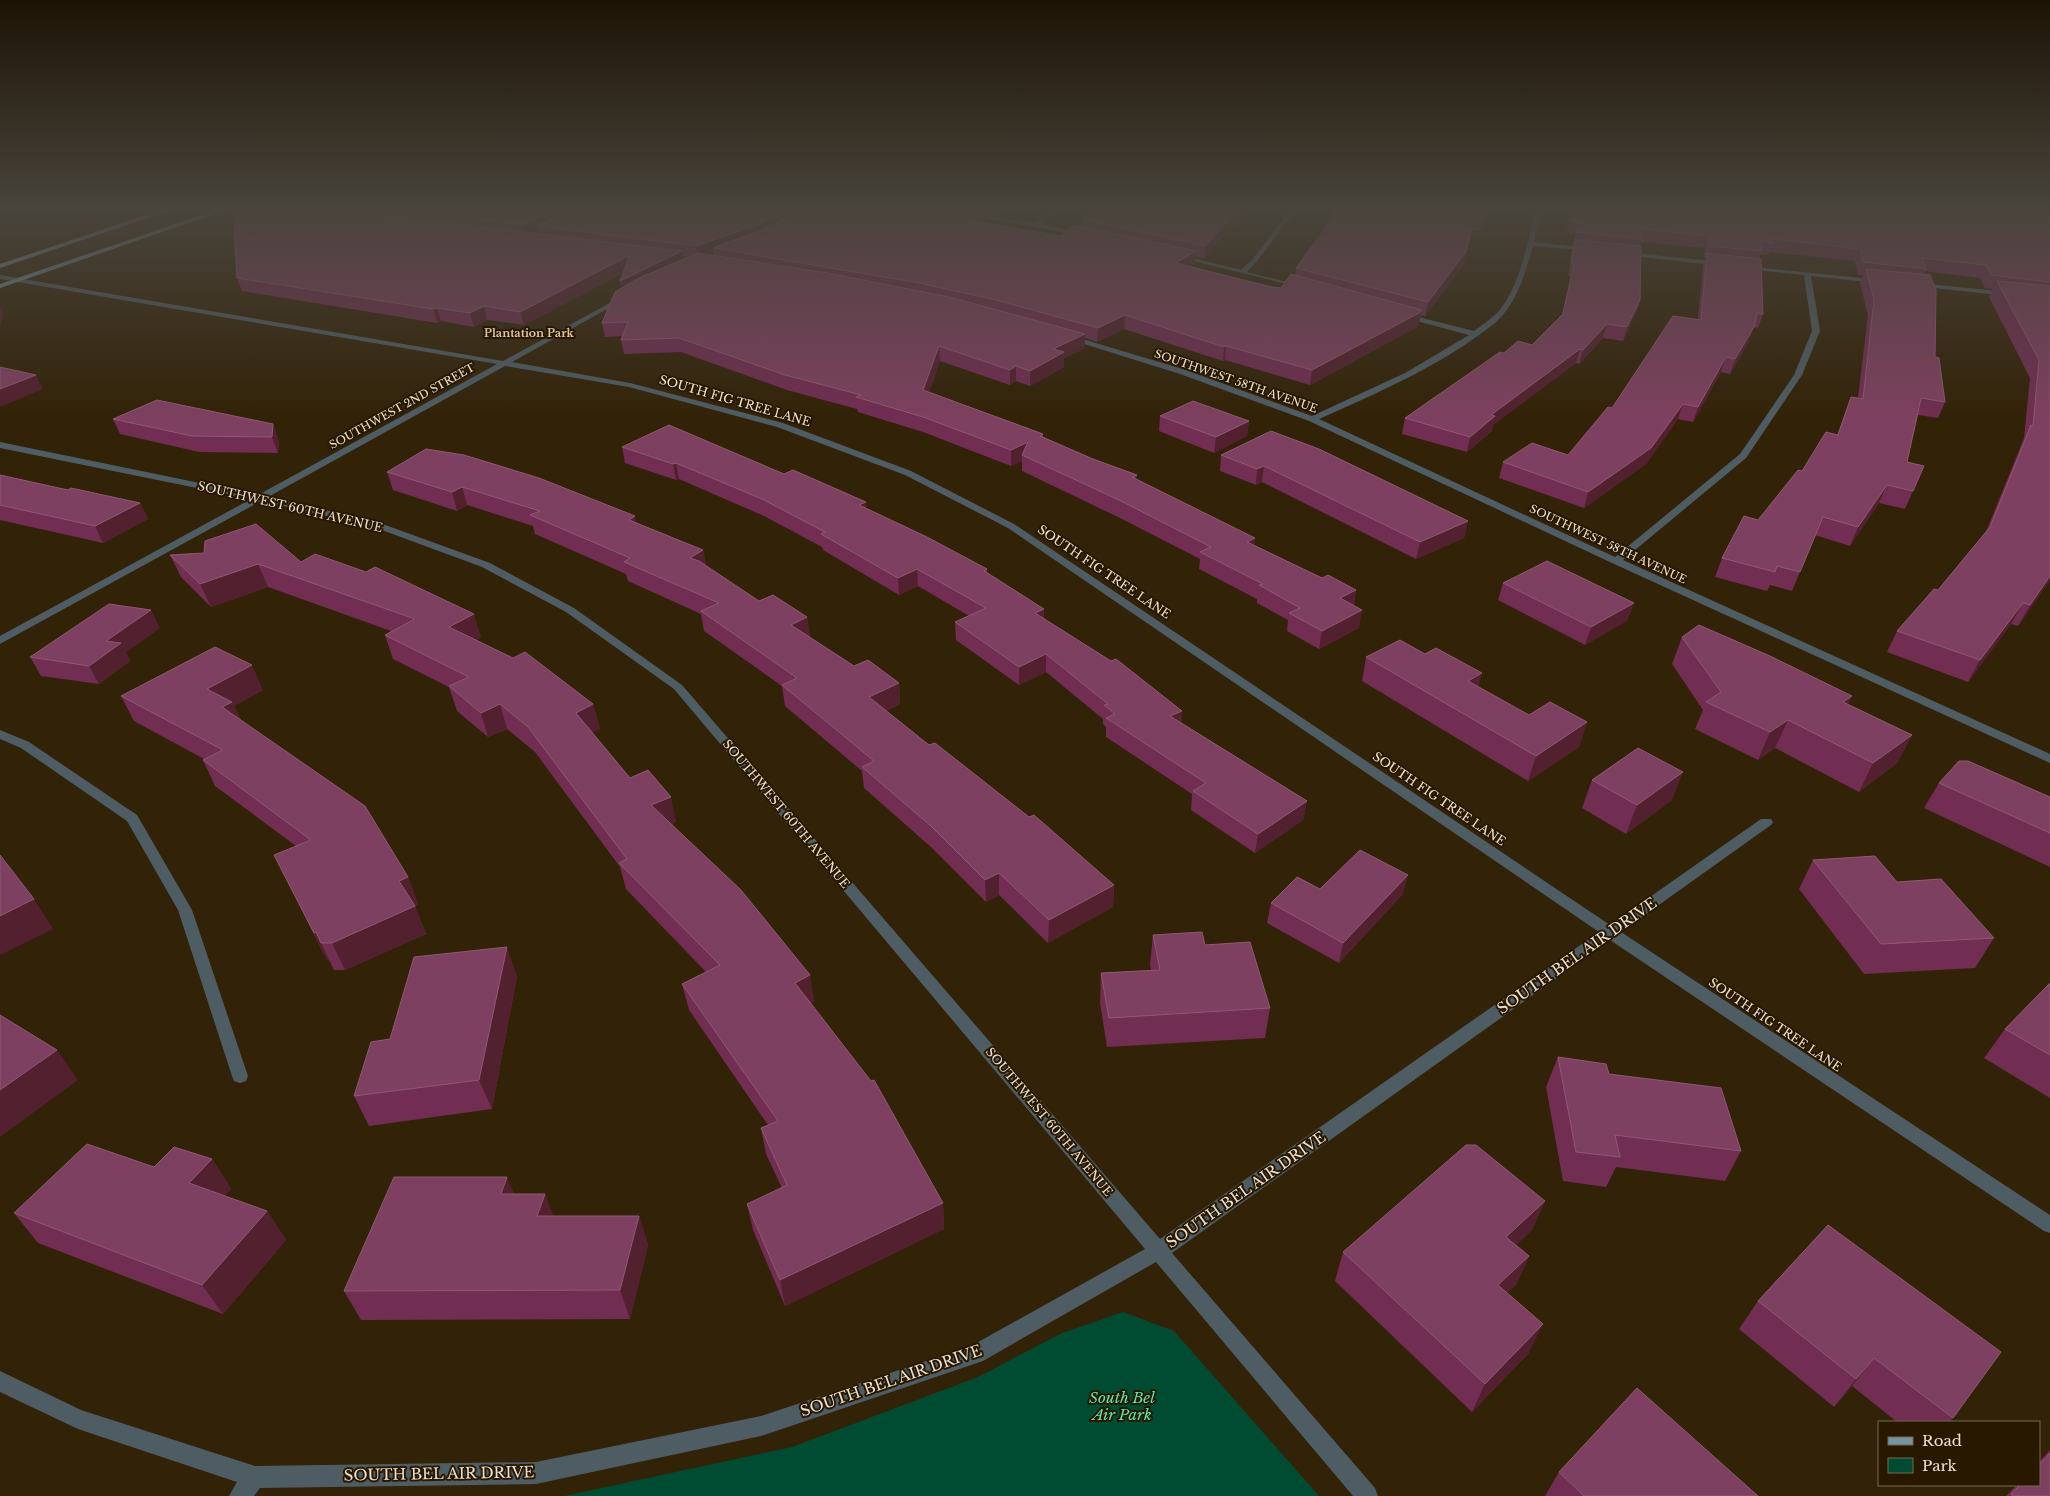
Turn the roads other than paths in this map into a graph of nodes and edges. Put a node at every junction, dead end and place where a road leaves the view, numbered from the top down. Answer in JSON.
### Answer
{"nodes":[{"id":1,"x":11,"y":279,"type":"edge"},
{"id":2,"x":22,"y":279,"type":"edge"},
{"id":3,"x":1272,"y":279,"type":"edge"},
{"id":4,"x":1518,"y":279,"type":"edge"},
{"id":5,"x":1808,"y":279,"type":"edge"},
{"id":6,"x":1857,"y":279,"type":"edge"},
{"id":7,"x":18,"y":280,"type":"junction"},
{"id":8,"x":1885,"y":282,"type":"edge"},
{"id":9,"x":1914,"y":284,"type":"edge"},
{"id":10,"x":0,"y":286,"type":"edge"},
{"id":11,"x":1311,"y":290,"type":"edge"},
{"id":12,"x":631,"y":294,"type":"edge"},
{"id":13,"x":2011,"y":295,"type":"edge"},
{"id":14,"x":1398,"y":313,"type":"edge"},
{"id":15,"x":1056,"y":334,"type":"edge"},
{"id":16,"x":1475,"y":334,"type":"junction"},
{"id":17,"x":505,"y":362,"type":"junction"},
{"id":18,"x":1312,"y":419,"type":"junction"},
{"id":19,"x":0,"y":445,"type":"edge"},
{"id":20,"x":260,"y":498,"type":"junction"},
{"id":21,"x":1616,"y":560,"type":"junction"},
{"id":22,"x":0,"y":641,"type":"edge"},
{"id":23,"x":0,"y":734,"type":"edge"},
{"id":24,"x":2049,"y":757,"type":"edge"},
{"id":25,"x":1766,"y":822,"type":"dead end"},
{"id":26,"x":1610,"y":932,"type":"junction"},
{"id":27,"x":240,"y":1076,"type":"dead end"},
{"id":28,"x":2050,"y":1225,"type":"edge"},
{"id":29,"x":1159,"y":1252,"type":"junction"},
{"id":30,"x":0,"y":1381,"type":"edge"},
{"id":31,"x":255,"y":1477,"type":"junction"},
{"id":32,"x":240,"y":1496,"type":"edge"},
{"id":33,"x":1367,"y":1496,"type":"edge"}],
"edges":[{"from":1,"to":7,"type":"street","name":"SOUTH FIG TREE LANE"},
{"from":2,"to":7,"type":"main road"},
{"from":3,"to":11,"type":"street"},
{"from":4,"to":16,"type":"street"},
{"from":5,"to":21,"type":"street"},
{"from":6,"to":8,"type":"street"},
{"from":7,"to":10,"type":"main road"},
{"from":7,"to":17,"type":"street","name":"SOUTH FIG TREE LANE"},
{"from":9,"to":13,"type":"street"},
{"from":12,"to":17,"type":"street","name":"SOUTHWEST 2ND STREET"},
{"from":14,"to":16,"type":"street"},
{"from":15,"to":18,"type":"street","name":"SOUTHWEST 58TH AVENUE"},
{"from":16,"to":18,"type":"street"},
{"from":17,"to":20,"type":"street","name":"SOUTHWEST 2ND STREET"},
{"from":17,"to":26,"type":"street","name":"SOUTH FIG TREE LANE"},
{"from":18,"to":21,"type":"street","name":"SOUTHWEST 58TH AVENUE"},
{"from":19,"to":20,"type":"street","name":"SOUTHWEST 60TH AVENUE"},
{"from":20,"to":22,"type":"street","name":"SOUTHWEST 2ND STREET"},
{"from":20,"to":29,"type":"street","name":"SOUTHWEST 60TH AVENUE"},
{"from":21,"to":24,"type":"street","name":"SOUTHWEST 58TH AVENUE"},
{"from":23,"to":27,"type":"street"},
{"from":25,"to":26,"type":"street","name":"SOUTH BEL AIR DRIVE"},
{"from":26,"to":28,"type":"street","name":"SOUTH FIG TREE LANE"},
{"from":26,"to":29,"type":"street","name":"SOUTH BEL AIR DRIVE"},
{"from":29,"to":31,"type":"street","name":"SOUTH BEL AIR DRIVE"},
{"from":29,"to":33,"type":"street","name":"SOUTHWEST 60TH AVENUE"},
{"from":30,"to":31,"type":"street","name":"SOUTH BEL AIR DRIVE"},
{"from":31,"to":32,"type":"street"}]}
